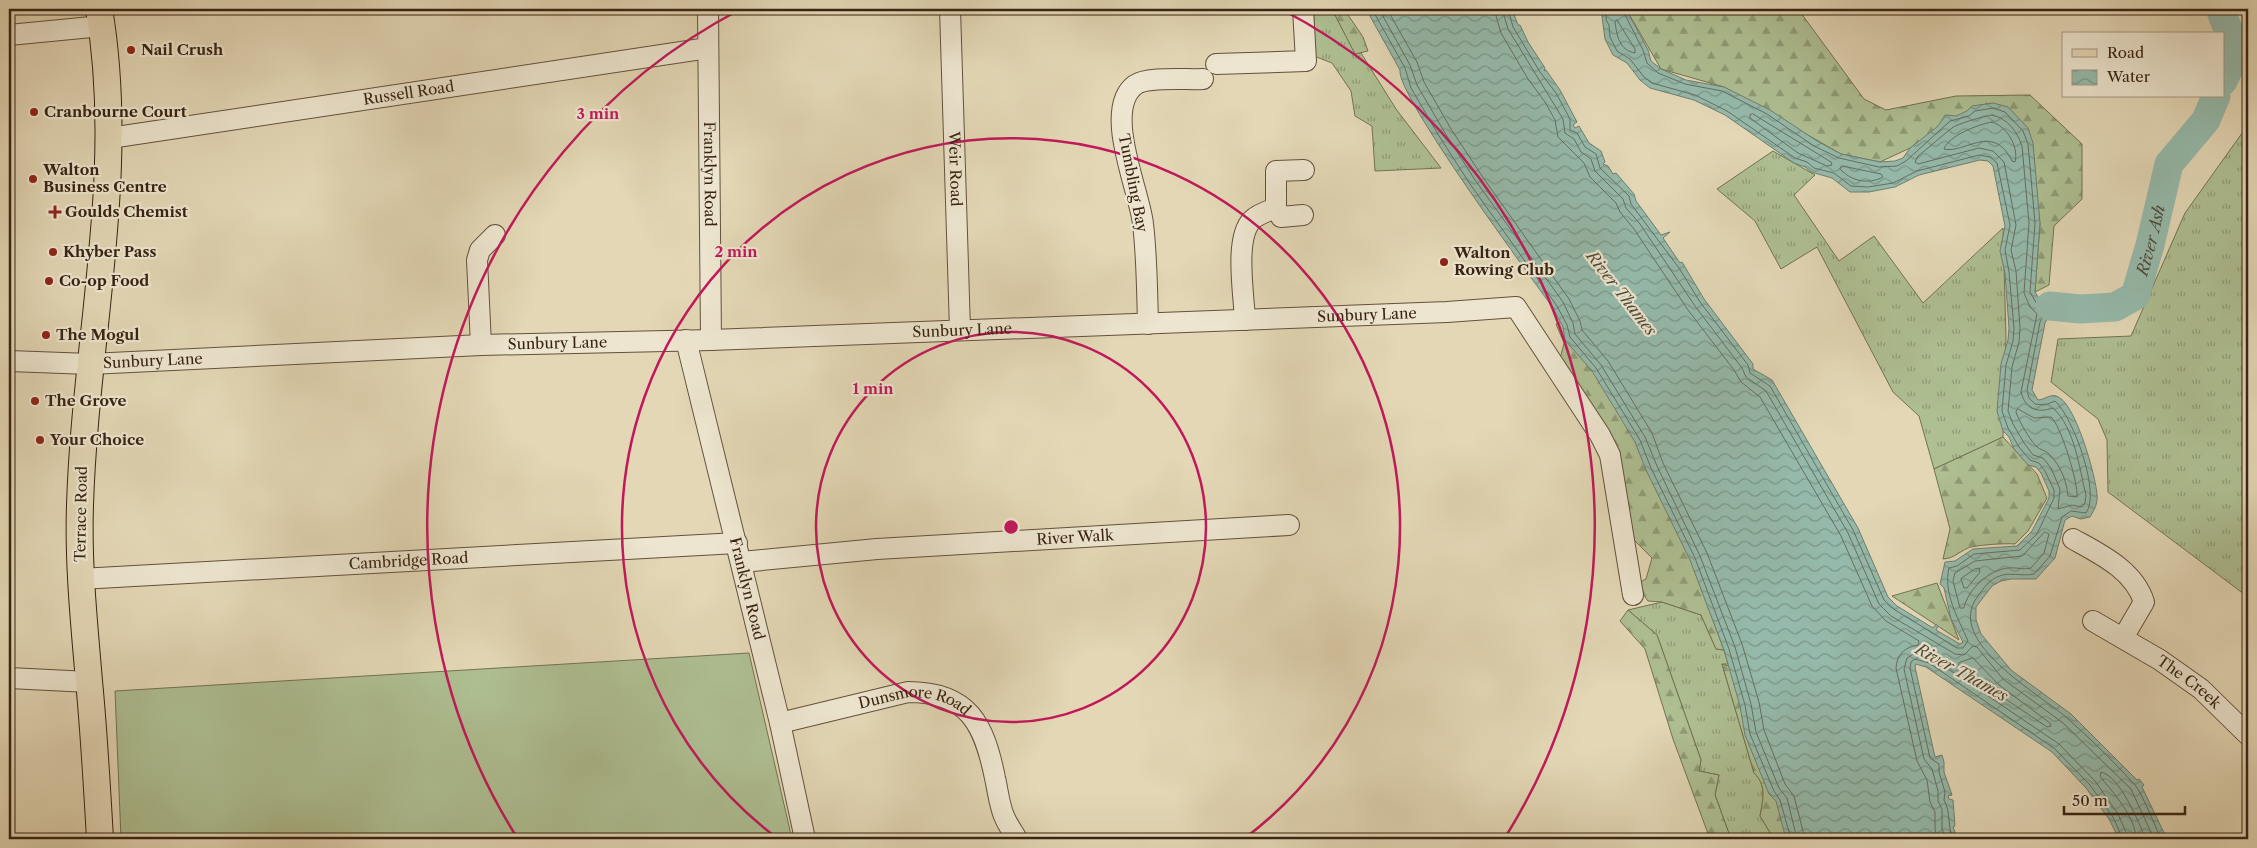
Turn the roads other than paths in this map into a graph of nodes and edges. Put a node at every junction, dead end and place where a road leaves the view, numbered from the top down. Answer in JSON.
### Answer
{"nodes":[{"id":1,"x":708,"y":9,"type":"edge"},
{"id":2,"x":950,"y":9,"type":"edge"},
{"id":3,"x":1303,"y":9,"type":"edge"},
{"id":4,"x":100,"y":17,"type":"edge"},
{"id":5,"x":9,"y":35,"type":"edge"},
{"id":6,"x":708,"y":48,"type":"junction"},
{"id":7,"x":110,"y":138,"type":"junction"},
{"id":8,"x":1304,"y":170,"type":"dead end"},
{"id":9,"x":1276,"y":208,"type":"junction"},
{"id":10,"x":1302,"y":215,"type":"dead end"},
{"id":11,"x":495,"y":235,"type":"dead end"},
{"id":12,"x":1245,"y":320,"type":"junction"},
{"id":13,"x":1148,"y":324,"type":"junction"},
{"id":14,"x":960,"y":330,"type":"junction"},
{"id":15,"x":686,"y":340,"type":"junction"},
{"id":16,"x":711,"y":340,"type":"junction"},
{"id":17,"x":481,"y":345,"type":"junction"},
{"id":18,"x":9,"y":361,"type":"edge"},
{"id":19,"x":90,"y":364,"type":"junction"},
{"id":20,"x":1290,"y":525,"type":"dead end"},
{"id":21,"x":2073,"y":539,"type":"dead end"},
{"id":22,"x":737,"y":543,"type":"junction"},
{"id":23,"x":742,"y":562,"type":"junction"},
{"id":24,"x":80,"y":579,"type":"junction"},
{"id":25,"x":1633,"y":595,"type":"dead end"},
{"id":26,"x":2093,"y":621,"type":"dead end"},
{"id":27,"x":2123,"y":638,"type":"junction"},
{"id":28,"x":9,"y":678,"type":"edge"},
{"id":29,"x":90,"y":682,"type":"junction"},
{"id":30,"x":780,"y":723,"type":"junction"},
{"id":31,"x":2248,"y":735,"type":"edge"},
{"id":32,"x":100,"y":839,"type":"edge"},
{"id":33,"x":805,"y":839,"type":"edge"},
{"id":34,"x":1017,"y":839,"type":"edge"}],
"edges":[{"from":1,"to":6,"type":"street","name":"Franklyn Road"},
{"from":2,"to":14,"type":"street","name":"Weir Road"},
{"from":3,"to":13,"type":"street","name":"Tumbling Bay"},
{"from":4,"to":5,"type":"street"},
{"from":4,"to":7,"type":"main road","name":"Terrace Road"},
{"from":6,"to":7,"type":"street","name":"Russell Road"},
{"from":6,"to":16,"type":"street","name":"Franklyn Road"},
{"from":7,"to":19,"type":"main road","name":"Terrace Road"},
{"from":8,"to":9,"type":"street"},
{"from":9,"to":10,"type":"street"},
{"from":9,"to":12,"type":"street"},
{"from":11,"to":17,"type":"street"},
{"from":12,"to":13,"type":"street","name":"Sunbury Lane"},
{"from":12,"to":25,"type":"street","name":"Sunbury Lane"},
{"from":13,"to":14,"type":"street","name":"Sunbury Lane"},
{"from":14,"to":16,"type":"street","name":"Sunbury Lane"},
{"from":15,"to":16,"type":"street","name":"Sunbury Lane"},
{"from":15,"to":17,"type":"street","name":"Sunbury Lane"},
{"from":15,"to":22,"type":"street","name":"Franklyn Road"},
{"from":17,"to":19,"type":"street","name":"Sunbury Lane"},
{"from":18,"to":19,"type":"street"},
{"from":19,"to":24,"type":"main road","name":"Terrace Road"},
{"from":20,"to":23,"type":"street","name":"River Walk"},
{"from":21,"to":27,"type":"street"},
{"from":22,"to":23,"type":"street","name":"Franklyn Road"},
{"from":22,"to":24,"type":"street","name":"Cambridge Road"},
{"from":23,"to":30,"type":"street","name":"Franklyn Road"},
{"from":24,"to":29,"type":"main road","name":"Terrace Road"},
{"from":26,"to":27,"type":"street","name":"The Creek"},
{"from":27,"to":31,"type":"street","name":"The Creek"},
{"from":28,"to":29,"type":"street"},
{"from":29,"to":32,"type":"main road","name":"Terrace Road"},
{"from":30,"to":33,"type":"street","name":"Franklyn Road"},
{"from":30,"to":34,"type":"street","name":"Dunsmore Road"}]}
